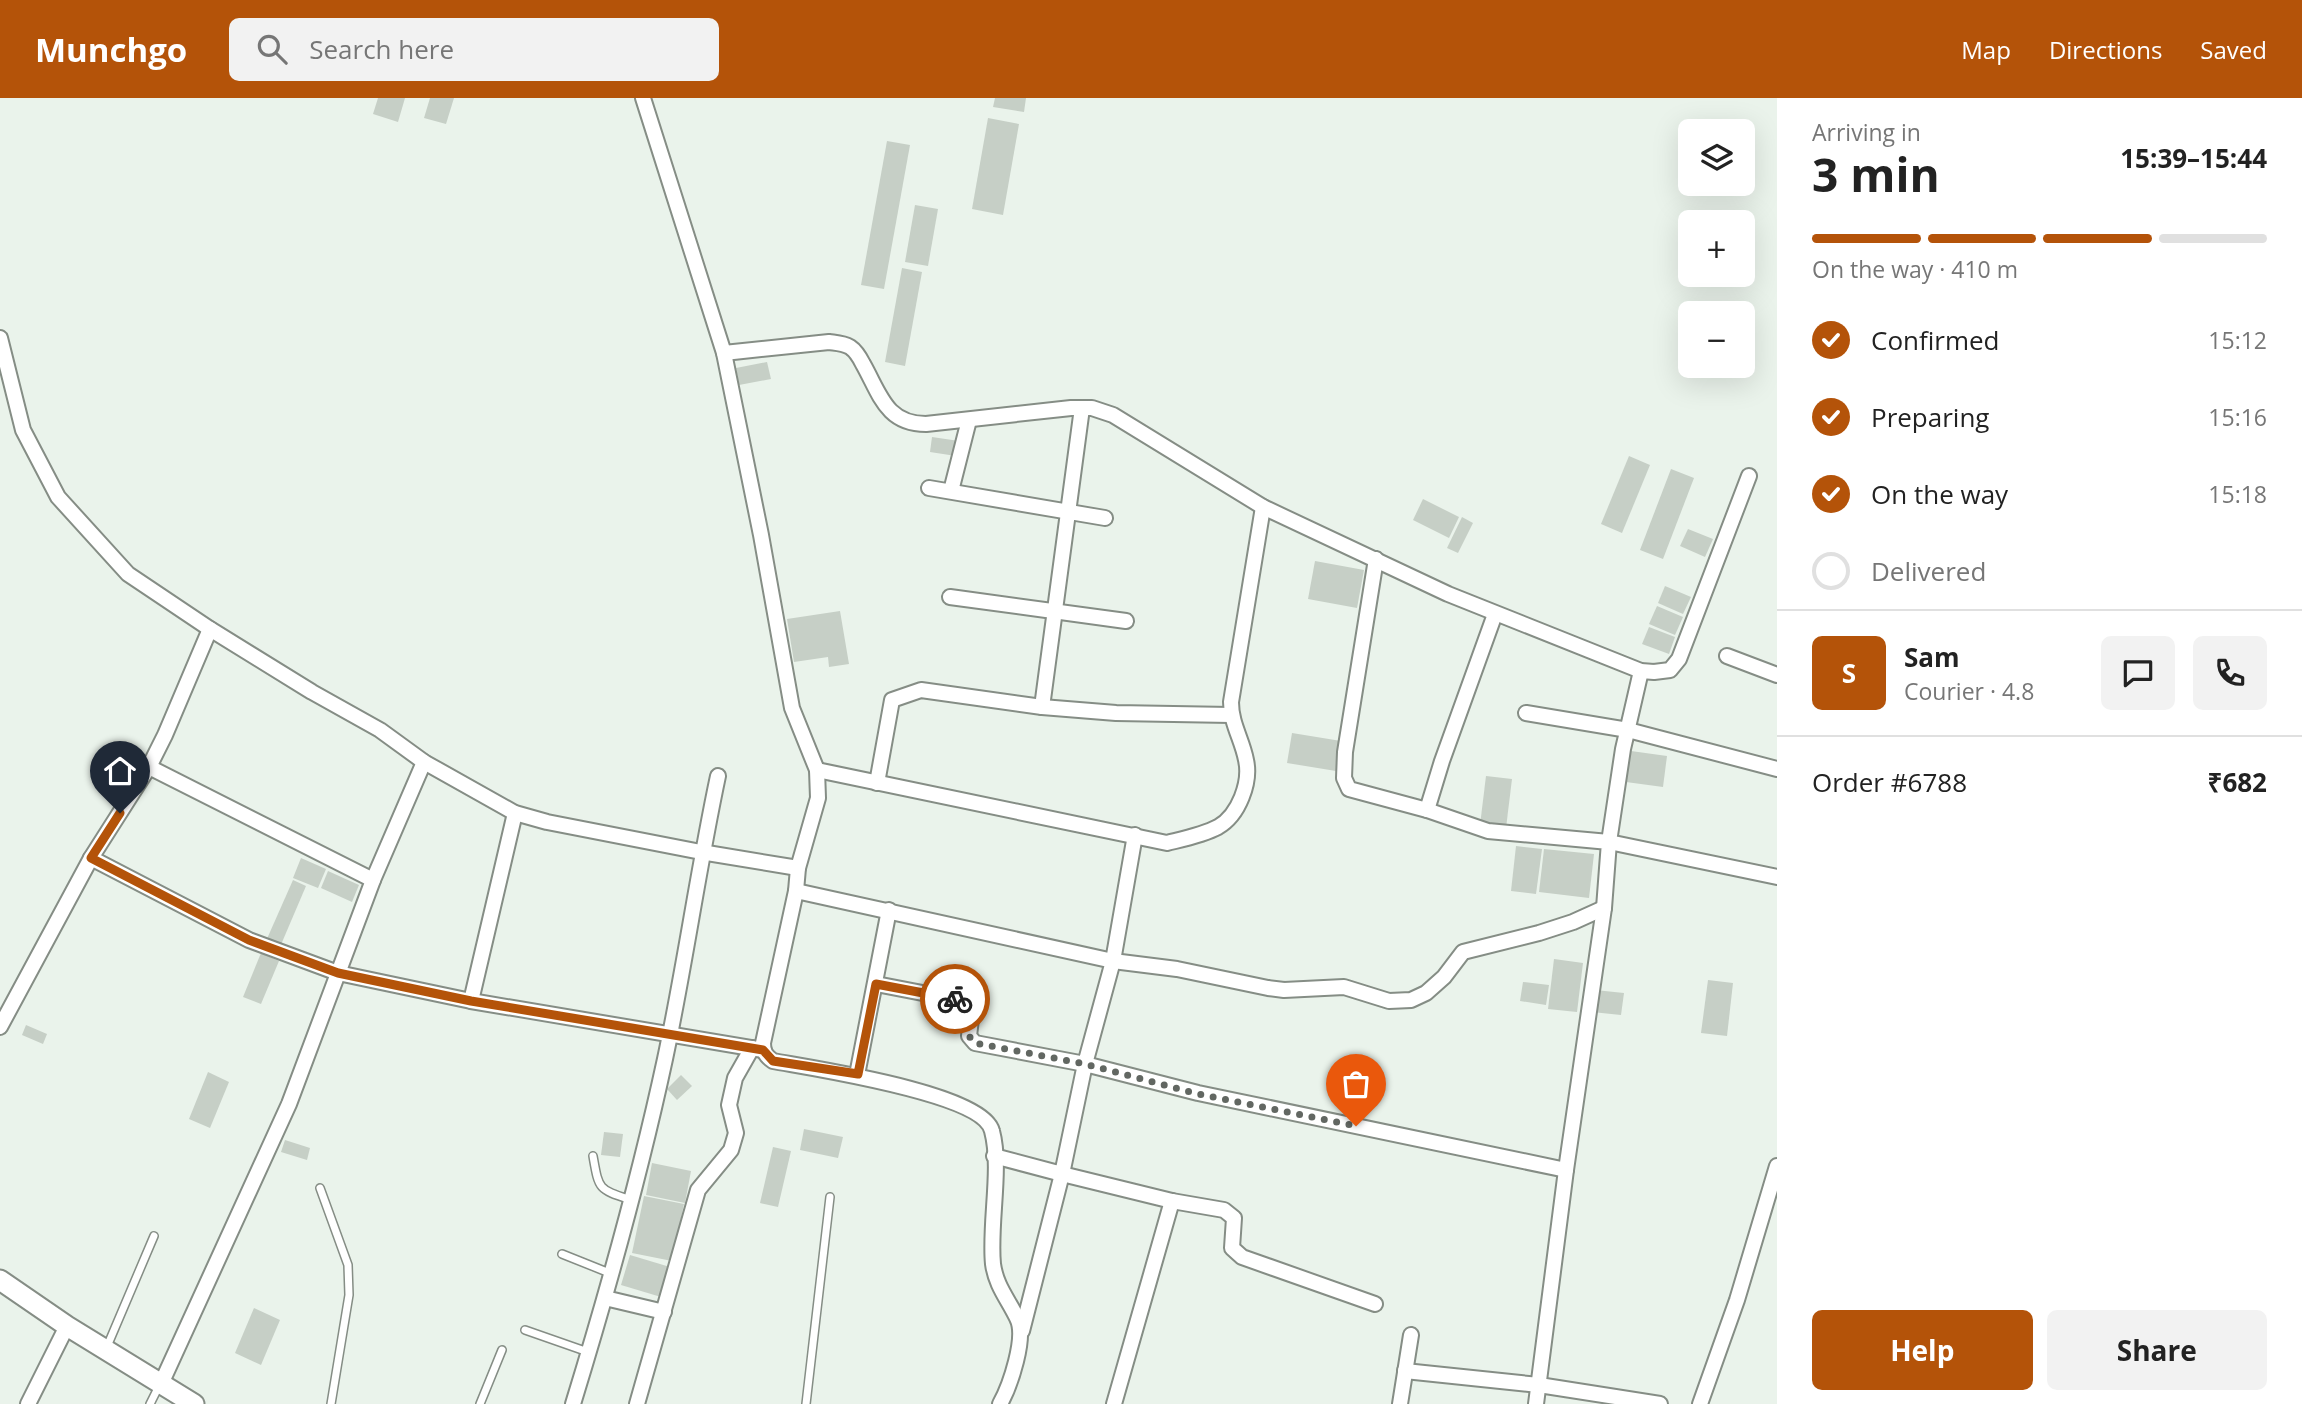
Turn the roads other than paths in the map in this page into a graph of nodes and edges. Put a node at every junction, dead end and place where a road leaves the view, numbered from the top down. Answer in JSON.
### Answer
{"nodes":[{"id":1,"x":643,"y":98,"type":"edge"},
{"id":2,"x":0,"y":338,"type":"edge"},
{"id":3,"x":724,"y":353,"type":"junction"},
{"id":4,"x":1082,"y":408,"type":"junction"},
{"id":5,"x":969,"y":420,"type":"junction"},
{"id":6,"x":1749,"y":476,"type":"dead end"},
{"id":7,"x":929,"y":488,"type":"dead end"},
{"id":8,"x":951,"y":491,"type":"junction"},
{"id":9,"x":1263,"y":507,"type":"junction"},
{"id":10,"x":1068,"y":512,"type":"junction"},
{"id":11,"x":1105,"y":518,"type":"dead end"},
{"id":12,"x":1376,"y":559,"type":"junction"},
{"id":13,"x":950,"y":597,"type":"dead end"},
{"id":14,"x":1055,"y":612,"type":"junction"},
{"id":15,"x":1495,"y":614,"type":"junction"},
{"id":16,"x":1126,"y":621,"type":"dead end"},
{"id":17,"x":210,"y":629,"type":"junction"},
{"id":18,"x":1727,"y":656,"type":"dead end"},
{"id":19,"x":1641,"y":671,"type":"junction"},
{"id":20,"x":1777,"y":675,"type":"edge"},
{"id":21,"x":1042,"y":707,"type":"junction"},
{"id":22,"x":1526,"y":713,"type":"dead end"},
{"id":23,"x":1231,"y":715,"type":"junction"},
{"id":24,"x":1628,"y":730,"type":"junction"},
{"id":25,"x":424,"y":762,"type":"junction"},
{"id":26,"x":149,"y":767,"type":"junction"},
{"id":27,"x":1777,"y":769,"type":"edge"},
{"id":28,"x":817,"y":770,"type":"junction"},
{"id":29,"x":718,"y":776,"type":"dead end"},
{"id":30,"x":877,"y":783,"type":"junction"},
{"id":31,"x":1427,"y":810,"type":"junction"},
{"id":32,"x":515,"y":813,"type":"junction"},
{"id":33,"x":1135,"y":835,"type":"junction"},
{"id":34,"x":1609,"y":842,"type":"junction"},
{"id":35,"x":701,"y":852,"type":"junction"},
{"id":36,"x":91,"y":858,"type":"junction"},
{"id":37,"x":798,"y":868,"type":"junction"},
{"id":38,"x":1777,"y":877,"type":"edge"},
{"id":39,"x":373,"y":880,"type":"junction"},
{"id":40,"x":796,"y":891,"type":"junction"},
{"id":41,"x":1604,"y":908,"type":"junction"},
{"id":42,"x":889,"y":910,"type":"junction"},
{"id":43,"x":1113,"y":961,"type":"junction"},
{"id":44,"x":338,"y":973,"type":"junction"},
{"id":45,"x":876,"y":984,"type":"junction"},
{"id":46,"x":471,"y":1001,"type":"junction"},
{"id":47,"x":0,"y":1027,"type":"edge"},
{"id":48,"x":669,"y":1034,"type":"junction"},
{"id":49,"x":757,"y":1049,"type":"junction"},
{"id":50,"x":1085,"y":1064,"type":"junction"},
{"id":51,"x":858,"y":1074,"type":"junction"},
{"id":52,"x":593,"y":1156,"type":"dead end"},
{"id":53,"x":995,"y":1156,"type":"junction"},
{"id":54,"x":1777,"y":1166,"type":"edge"},
{"id":55,"x":1566,"y":1170,"type":"junction"},
{"id":56,"x":1062,"y":1174,"type":"junction"},
{"id":57,"x":320,"y":1188,"type":"dead end"},
{"id":58,"x":830,"y":1196,"type":"dead end"},
{"id":59,"x":631,"y":1200,"type":"junction"},
{"id":60,"x":1172,"y":1201,"type":"junction"},
{"id":61,"x":154,"y":1236,"type":"dead end"},
{"id":62,"x":562,"y":1254,"type":"dead end"},
{"id":63,"x":613,"y":1274,"type":"junction"},
{"id":64,"x":0,"y":1280,"type":"edge"},
{"id":65,"x":605,"y":1298,"type":"junction"},
{"id":66,"x":1375,"y":1304,"type":"dead end"},
{"id":67,"x":664,"y":1312,"type":"junction"},
{"id":68,"x":68,"y":1326,"type":"junction"},
{"id":69,"x":525,"y":1330,"type":"dead end"},
{"id":70,"x":1021,"y":1332,"type":"junction"},
{"id":71,"x":1411,"y":1335,"type":"dead end"},
{"id":72,"x":106,"y":1350,"type":"junction"},
{"id":73,"x":502,"y":1350,"type":"dead end"},
{"id":74,"x":589,"y":1352,"type":"junction"},
{"id":75,"x":1405,"y":1371,"type":"junction"},
{"id":76,"x":161,"y":1384,"type":"junction"},
{"id":77,"x":1539,"y":1385,"type":"junction"},
{"id":78,"x":28,"y":1404,"type":"edge"},
{"id":79,"x":150,"y":1404,"type":"edge"},
{"id":80,"x":194,"y":1404,"type":"edge"},
{"id":81,"x":331,"y":1404,"type":"edge"},
{"id":82,"x":480,"y":1404,"type":"edge"},
{"id":83,"x":573,"y":1404,"type":"edge"},
{"id":84,"x":636,"y":1404,"type":"edge"},
{"id":85,"x":806,"y":1404,"type":"edge"},
{"id":86,"x":1001,"y":1404,"type":"edge"},
{"id":87,"x":1114,"y":1404,"type":"edge"},
{"id":88,"x":1400,"y":1404,"type":"edge"},
{"id":89,"x":1536,"y":1404,"type":"edge"},
{"id":90,"x":1660,"y":1404,"type":"edge"},
{"id":91,"x":1700,"y":1404,"type":"edge"}],
"edges":[{"from":1,"to":3,"type":"street"},
{"from":2,"to":17,"type":"street"},
{"from":3,"to":5,"type":"street"},
{"from":3,"to":28,"type":"street"},
{"from":4,"to":5,"type":"street"},
{"from":4,"to":9,"type":"street"},
{"from":4,"to":10,"type":"street"},
{"from":5,"to":8,"type":"street"},
{"from":6,"to":19,"type":"street"},
{"from":7,"to":8,"type":"street"},
{"from":8,"to":10,"type":"street"},
{"from":9,"to":12,"type":"street"},
{"from":9,"to":23,"type":"street"},
{"from":10,"to":11,"type":"street"},
{"from":10,"to":14,"type":"street"},
{"from":12,"to":15,"type":"street"},
{"from":12,"to":31,"type":"street"},
{"from":13,"to":14,"type":"street"},
{"from":14,"to":16,"type":"street"},
{"from":14,"to":21,"type":"street"},
{"from":15,"to":19,"type":"street"},
{"from":15,"to":31,"type":"street"},
{"from":17,"to":25,"type":"street"},
{"from":17,"to":26,"type":"street"},
{"from":18,"to":20,"type":"street"},
{"from":19,"to":24,"type":"street"},
{"from":21,"to":23,"type":"street"},
{"from":21,"to":30,"type":"street"},
{"from":22,"to":24,"type":"street"},
{"from":23,"to":33,"type":"street"},
{"from":24,"to":27,"type":"street"},
{"from":24,"to":34,"type":"street"},
{"from":25,"to":32,"type":"street"},
{"from":25,"to":39,"type":"street"},
{"from":26,"to":36,"type":"street"},
{"from":26,"to":39,"type":"street"},
{"from":28,"to":30,"type":"street"},
{"from":28,"to":37,"type":"street"},
{"from":29,"to":35,"type":"street"},
{"from":30,"to":33,"type":"street"},
{"from":31,"to":34,"type":"street"},
{"from":32,"to":35,"type":"street"},
{"from":32,"to":46,"type":"street"},
{"from":33,"to":43,"type":"street"},
{"from":34,"to":38,"type":"street"},
{"from":34,"to":41,"type":"street"},
{"from":35,"to":37,"type":"street"},
{"from":35,"to":48,"type":"street"},
{"from":36,"to":44,"type":"street"},
{"from":36,"to":47,"type":"street"},
{"from":37,"to":40,"type":"street"},
{"from":39,"to":44,"type":"street"},
{"from":40,"to":42,"type":"street"},
{"from":40,"to":49,"type":"street"},
{"from":41,"to":43,"type":"street"},
{"from":41,"to":55,"type":"street"},
{"from":42,"to":43,"type":"street"},
{"from":42,"to":45,"type":"street"},
{"from":43,"to":50,"type":"street"},
{"from":44,"to":46,"type":"street"},
{"from":44,"to":76,"type":"street"},
{"from":45,"to":50,"type":"street"},
{"from":45,"to":51,"type":"street"},
{"from":46,"to":48,"type":"street"},
{"from":48,"to":49,"type":"street"},
{"from":48,"to":59,"type":"street"},
{"from":49,"to":51,"type":"street"},
{"from":49,"to":67,"type":"street"},
{"from":50,"to":55,"type":"street"},
{"from":50,"to":56,"type":"street"},
{"from":51,"to":53,"type":"street"},
{"from":52,"to":59,"type":"lane"},
{"from":53,"to":56,"type":"street"},
{"from":53,"to":70,"type":"street"},
{"from":54,"to":91,"type":"street"},
{"from":55,"to":77,"type":"street"},
{"from":56,"to":60,"type":"street"},
{"from":56,"to":70,"type":"street"},
{"from":57,"to":81,"type":"lane"},
{"from":58,"to":85,"type":"lane"},
{"from":59,"to":63,"type":"street"},
{"from":60,"to":66,"type":"street"},
{"from":60,"to":87,"type":"street"},
{"from":61,"to":72,"type":"lane"},
{"from":62,"to":63,"type":"lane"},
{"from":63,"to":65,"type":"street"},
{"from":64,"to":68,"type":"street"},
{"from":65,"to":67,"type":"street"},
{"from":65,"to":74,"type":"street"},
{"from":67,"to":84,"type":"street"},
{"from":68,"to":72,"type":"street"},
{"from":68,"to":78,"type":"street"},
{"from":69,"to":74,"type":"lane"},
{"from":70,"to":86,"type":"street"},
{"from":71,"to":75,"type":"street"},
{"from":72,"to":76,"type":"street"},
{"from":73,"to":82,"type":"lane"},
{"from":74,"to":83,"type":"street"},
{"from":75,"to":77,"type":"street"},
{"from":75,"to":88,"type":"street"},
{"from":76,"to":79,"type":"lane"},
{"from":76,"to":80,"type":"street"},
{"from":77,"to":89,"type":"street"},
{"from":77,"to":90,"type":"street"}]}
